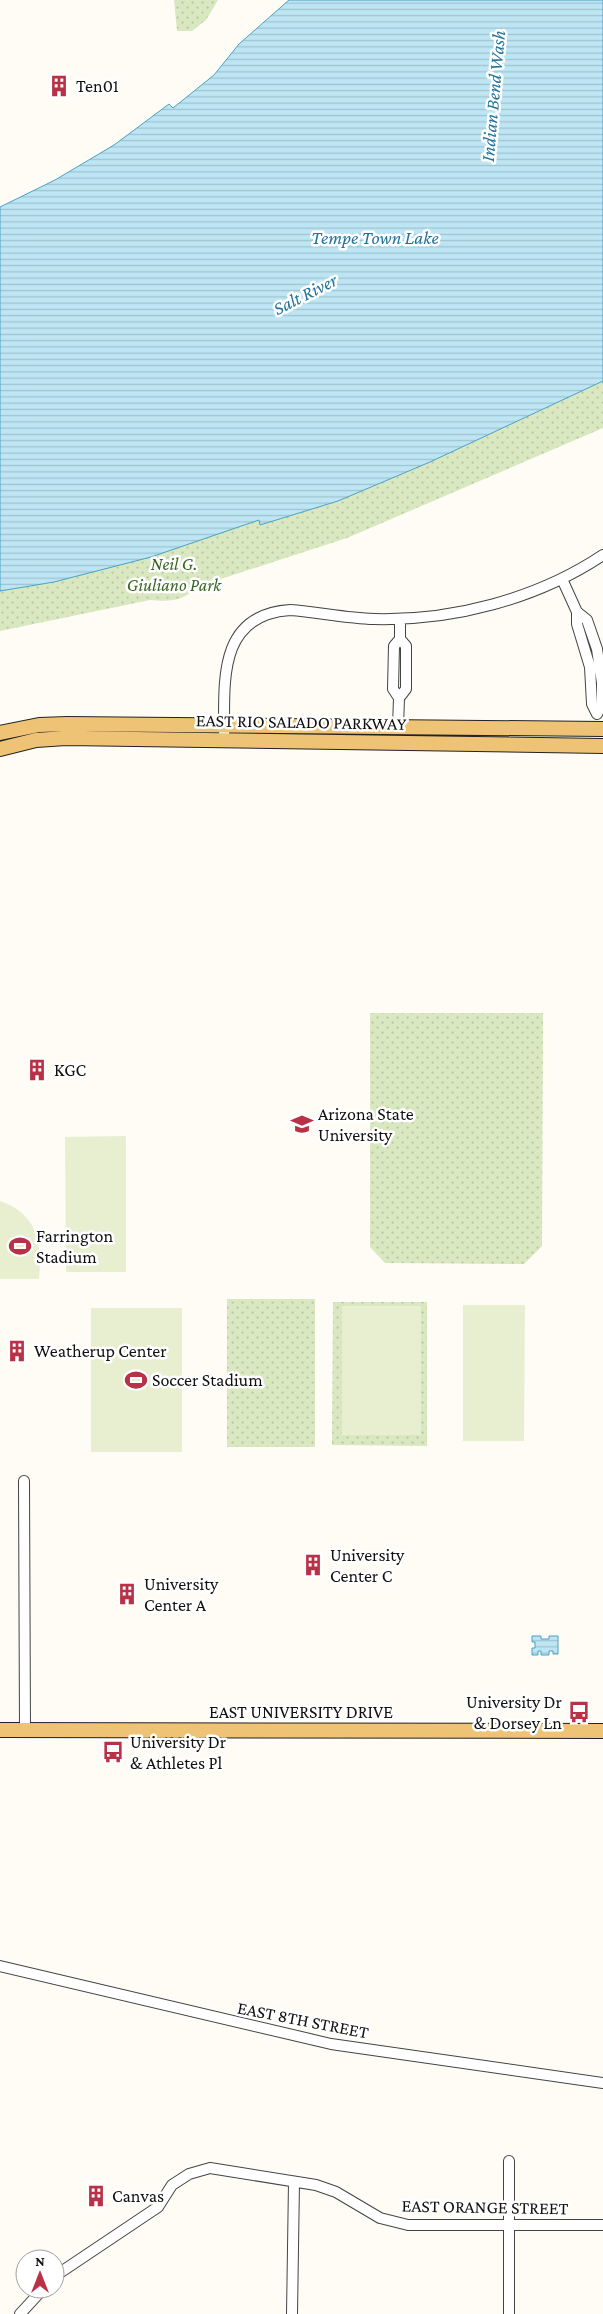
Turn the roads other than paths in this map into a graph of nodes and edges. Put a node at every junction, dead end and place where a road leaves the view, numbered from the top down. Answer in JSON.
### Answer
{"nodes":[{"id":1,"x":603,"y":555,"type":"edge"},
{"id":2,"x":562,"y":579,"type":"junction"},
{"id":3,"x":400,"y":619,"type":"junction"},
{"id":4,"x":225,"y":726,"type":"junction"},
{"id":5,"x":398,"y":727,"type":"junction"},
{"id":6,"x":600,"y":729,"type":"edge"},
{"id":7,"x":0,"y":733,"type":"edge"},
{"id":8,"x":224,"y":740,"type":"junction"},
{"id":9,"x":599,"y":746,"type":"edge"},
{"id":10,"x":0,"y":749,"type":"edge"},
{"id":11,"x":24,"y":1481,"type":"dead end"},
{"id":12,"x":0,"y":1730,"type":"edge"},
{"id":13,"x":25,"y":1730,"type":"junction"},
{"id":14,"x":603,"y":1731,"type":"edge"},
{"id":15,"x":0,"y":1966,"type":"edge"},
{"id":16,"x":603,"y":2083,"type":"edge"},
{"id":17,"x":508,"y":2160,"type":"dead end"},
{"id":18,"x":294,"y":2182,"type":"junction"},
{"id":19,"x":509,"y":2225,"type":"junction"},
{"id":20,"x":603,"y":2225,"type":"edge"},
{"id":21,"x":65,"y":2269,"type":"edge"},
{"id":22,"x":34,"y":2299,"type":"edge"},
{"id":23,"x":20,"y":2314,"type":"edge"},
{"id":24,"x":292,"y":2314,"type":"edge"},
{"id":25,"x":509,"y":2314,"type":"edge"}],
"edges":[{"from":1,"to":2,"type":"street"},
{"from":2,"to":3,"type":"street"},
{"from":2,"to":6,"type":"street"},
{"from":3,"to":4,"type":"street"},
{"from":3,"to":5,"type":"street"},
{"from":4,"to":5,"type":"main road","name":"EAST RIO SALADO PARKWAY"},
{"from":4,"to":7,"type":"main road","name":"EAST RIO SALADO PARKWAY"},
{"from":4,"to":8,"type":"street"},
{"from":5,"to":6,"type":"main road","name":"EAST RIO SALADO PARKWAY"},
{"from":6,"to":9,"type":"street"},
{"from":8,"to":9,"type":"main road","name":"EAST RIO SALADO PARKWAY"},
{"from":8,"to":10,"type":"main road","name":"EAST RIO SALADO PARKWAY"},
{"from":11,"to":13,"type":"street"},
{"from":12,"to":13,"type":"main road","name":"EAST UNIVERSITY DRIVE"},
{"from":13,"to":14,"type":"main road","name":"EAST UNIVERSITY DRIVE"},
{"from":15,"to":16,"type":"street","name":"EAST 8TH STREET"},
{"from":17,"to":19,"type":"street"},
{"from":18,"to":19,"type":"street","name":"EAST ORANGE STREET"},
{"from":18,"to":21,"type":"street","name":"EAST ORANGE STREET"},
{"from":18,"to":24,"type":"street"},
{"from":19,"to":20,"type":"street","name":"EAST ORANGE STREET"},
{"from":19,"to":25,"type":"street"},
{"from":22,"to":23,"type":"street"}]}
